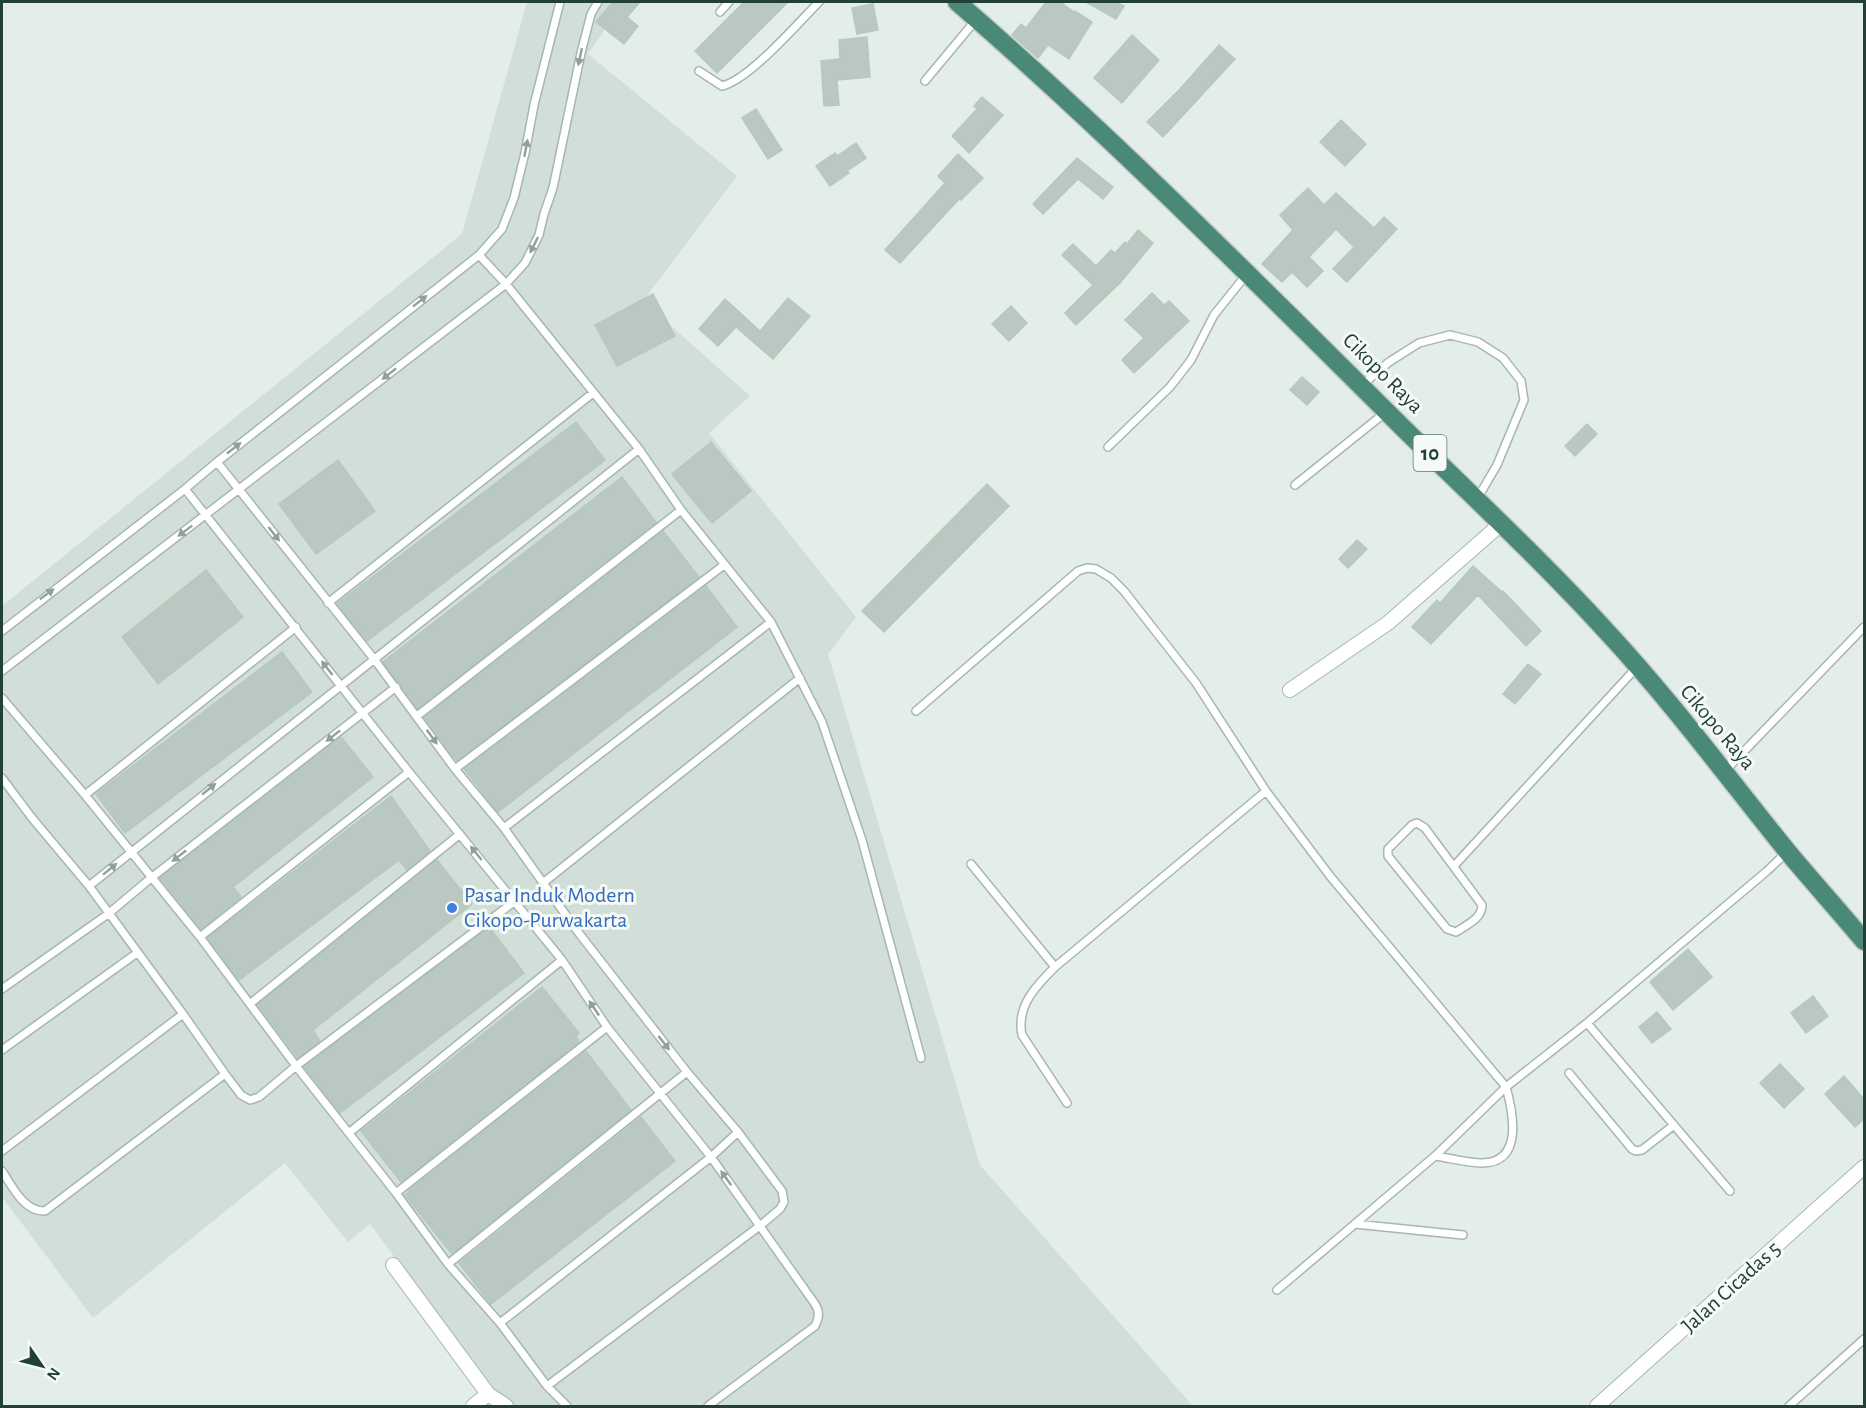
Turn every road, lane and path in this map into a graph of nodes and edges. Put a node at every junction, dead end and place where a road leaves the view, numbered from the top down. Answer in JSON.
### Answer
{"nodes":[{"id":1,"x":560,"y":2,"type":"edge"},
{"id":2,"x":598,"y":2,"type":"edge"},
{"id":3,"x":729,"y":2,"type":"edge"},
{"id":4,"x":819,"y":2,"type":"edge"},
{"id":5,"x":957,"y":2,"type":"edge"},
{"id":6,"x":720,"y":12,"type":"dead end"},
{"id":7,"x":977,"y":19,"type":"junction"},
{"id":8,"x":699,"y":71,"type":"dead end"},
{"id":9,"x":925,"y":81,"type":"dead end"},
{"id":10,"x":479,"y":255,"type":"junction"},
{"id":11,"x":1248,"y":273,"type":"junction"},
{"id":12,"x":506,"y":284,"type":"junction"},
{"id":13,"x":1360,"y":386,"type":"junction"},
{"id":14,"x":593,"y":393,"type":"junction"},
{"id":15,"x":1386,"y":412,"type":"junction"},
{"id":16,"x":1108,"y":447,"type":"dead end"},
{"id":17,"x":639,"y":449,"type":"junction"},
{"id":18,"x":217,"y":462,"type":"junction"},
{"id":19,"x":1295,"y":485,"type":"dead end"},
{"id":20,"x":238,"y":487,"type":"junction"},
{"id":21,"x":185,"y":489,"type":"junction"},
{"id":22,"x":1476,"y":499,"type":"junction"},
{"id":23,"x":681,"y":510,"type":"junction"},
{"id":24,"x":207,"y":515,"type":"junction"},
{"id":25,"x":1502,"y":523,"type":"junction"},
{"id":26,"x":724,"y":565,"type":"junction"},
{"id":27,"x":328,"y":603,"type":"junction"},
{"id":28,"x":771,"y":621,"type":"junction"},
{"id":29,"x":296,"y":627,"type":"junction"},
{"id":30,"x":1864,"y":627,"type":"edge"},
{"id":31,"x":2,"y":631,"type":"edge"},
{"id":32,"x":374,"y":659,"type":"junction"},
{"id":33,"x":1637,"y":667,"type":"junction"},
{"id":34,"x":2,"y":670,"type":"edge"},
{"id":35,"x":800,"y":678,"type":"junction"},
{"id":36,"x":341,"y":685,"type":"junction"},
{"id":37,"x":396,"y":687,"type":"junction"},
{"id":38,"x":1290,"y":690,"type":"dead end"},
{"id":39,"x":2,"y":698,"type":"edge"},
{"id":40,"x":916,"y":711,"type":"dead end"},
{"id":41,"x":363,"y":712,"type":"junction"},
{"id":42,"x":417,"y":716,"type":"junction"},
{"id":43,"x":455,"y":768,"type":"junction"},
{"id":44,"x":1725,"y":771,"type":"junction"},
{"id":45,"x":409,"y":772,"type":"junction"},
{"id":46,"x":2,"y":778,"type":"edge"},
{"id":47,"x":1266,"y":791,"type":"junction"},
{"id":48,"x":85,"y":795,"type":"junction"},
{"id":49,"x":504,"y":828,"type":"junction"},
{"id":50,"x":460,"y":834,"type":"junction"},
{"id":51,"x":1788,"y":851,"type":"junction"},
{"id":52,"x":131,"y":852,"type":"junction"},
{"id":53,"x":971,"y":864,"type":"dead end"},
{"id":54,"x":1454,"y":866,"type":"junction"},
{"id":55,"x":151,"y":878,"type":"junction"},
{"id":56,"x":543,"y":883,"type":"junction"},
{"id":57,"x":89,"y":886,"type":"junction"},
{"id":58,"x":515,"y":902,"type":"junction"},
{"id":59,"x":108,"y":914,"type":"junction"},
{"id":60,"x":200,"y":937,"type":"junction"},
{"id":61,"x":1864,"y":941,"type":"edge"},
{"id":62,"x":137,"y":953,"type":"junction"},
{"id":63,"x":562,"y":960,"type":"junction"},
{"id":64,"x":1055,"y":967,"type":"junction"},
{"id":65,"x":2,"y":990,"type":"edge"},
{"id":66,"x":251,"y":1003,"type":"junction"},
{"id":67,"x":183,"y":1014,"type":"junction"},
{"id":68,"x":1587,"y":1023,"type":"junction"},
{"id":69,"x":607,"y":1027,"type":"junction"},
{"id":70,"x":2,"y":1050,"type":"edge"},
{"id":71,"x":921,"y":1058,"type":"dead end"},
{"id":72,"x":296,"y":1066,"type":"junction"},
{"id":73,"x":687,"y":1072,"type":"junction"},
{"id":74,"x":1569,"y":1073,"type":"dead end"},
{"id":75,"x":225,"y":1074,"type":"junction"},
{"id":76,"x":1506,"y":1087,"type":"junction"},
{"id":77,"x":660,"y":1095,"type":"junction"},
{"id":78,"x":1067,"y":1103,"type":"dead end"},
{"id":79,"x":1674,"y":1125,"type":"junction"},
{"id":80,"x":350,"y":1132,"type":"junction"},
{"id":81,"x":738,"y":1132,"type":"junction"},
{"id":82,"x":2,"y":1151,"type":"edge"},
{"id":83,"x":1435,"y":1156,"type":"junction"},
{"id":84,"x":711,"y":1157,"type":"junction"},
{"id":85,"x":1864,"y":1167,"type":"edge"},
{"id":86,"x":2,"y":1171,"type":"edge"},
{"id":87,"x":1730,"y":1191,"type":"dead end"},
{"id":88,"x":396,"y":1193,"type":"junction"},
{"id":89,"x":1355,"y":1224,"type":"junction"},
{"id":90,"x":761,"y":1226,"type":"junction"},
{"id":91,"x":1463,"y":1235,"type":"dead end"},
{"id":92,"x":448,"y":1264,"type":"junction"},
{"id":93,"x":393,"y":1265,"type":"dead end"},
{"id":94,"x":1277,"y":1290,"type":"dead end"},
{"id":95,"x":500,"y":1323,"type":"junction"},
{"id":96,"x":1864,"y":1339,"type":"edge"},
{"id":97,"x":547,"y":1386,"type":"junction"},
{"id":98,"x":488,"y":1394,"type":"junction"},
{"id":99,"x":473,"y":1407,"type":"edge"},
{"id":100,"x":506,"y":1407,"type":"edge"},
{"id":101,"x":567,"y":1407,"type":"edge"},
{"id":102,"x":708,"y":1407,"type":"edge"},
{"id":103,"x":1597,"y":1407,"type":"edge"},
{"id":104,"x":1789,"y":1407,"type":"edge"}],
"edges":[{"from":10,"to":1,"type":"lane","one_way":true},
{"from":2,"to":12,"type":"lane","one_way":true},
{"from":3,"to":6,"type":"lane"},
{"from":4,"to":8,"type":"lane"},
{"from":5,"to":7,"type":"highway","name":"Cikopo Raya","number":"10"},
{"from":7,"to":9,"type":"lane"},
{"from":7,"to":11,"type":"highway","name":"Cikopo Raya","number":"10"},
{"from":10,"to":12,"type":"lane"},
{"from":18,"to":10,"type":"lane","one_way":true},
{"from":11,"to":13,"type":"highway","name":"Cikopo Raya","number":"10"},
{"from":11,"to":16,"type":"lane"},
{"from":12,"to":14,"type":"lane"},
{"from":12,"to":20,"type":"lane","one_way":true},
{"from":13,"to":15,"type":"highway","name":"Cikopo Raya","number":"10"},
{"from":13,"to":22,"type":"lane"},
{"from":14,"to":17,"type":"lane"},
{"from":14,"to":27,"type":"lane"},
{"from":15,"to":19,"type":"lane"},
{"from":15,"to":22,"type":"highway","name":"Cikopo Raya","number":"10"},
{"from":17,"to":23,"type":"lane"},
{"from":17,"to":32,"type":"lane"},
{"from":18,"to":20,"type":"lane"},
{"from":18,"to":21,"type":"lane"},
{"from":20,"to":24,"type":"lane"},
{"from":20,"to":27,"type":"lane","one_way":true},
{"from":21,"to":24,"type":"lane"},
{"from":31,"to":21,"type":"lane","one_way":true},
{"from":22,"to":25,"type":"highway","name":"Cikopo Raya","number":"10"},
{"from":23,"to":26,"type":"lane"},
{"from":23,"to":42,"type":"lane"},
{"from":24,"to":29,"type":"lane"},
{"from":24,"to":34,"type":"lane","one_way":true},
{"from":25,"to":33,"type":"highway","name":"Cikopo Raya","number":"10"},
{"from":25,"to":38,"type":"street"},
{"from":26,"to":28,"type":"lane"},
{"from":26,"to":43,"type":"lane"},
{"from":27,"to":32,"type":"lane"},
{"from":28,"to":35,"type":"lane"},
{"from":28,"to":49,"type":"lane"},
{"from":36,"to":29,"type":"lane","one_way":true},
{"from":29,"to":48,"type":"lane"},
{"from":30,"to":44,"type":"lane"},
{"from":32,"to":36,"type":"lane"},
{"from":32,"to":37,"type":"lane"},
{"from":33,"to":44,"type":"highway","name":"Cikopo Raya","number":"10"},
{"from":33,"to":54,"type":"lane"},
{"from":35,"to":56,"type":"lane"},
{"from":35,"to":71,"type":"lane"},
{"from":36,"to":41,"type":"lane"},
{"from":52,"to":36,"type":"lane","one_way":true},
{"from":37,"to":41,"type":"lane"},
{"from":37,"to":42,"type":"lane"},
{"from":39,"to":48,"type":"lane"},
{"from":40,"to":47,"type":"lane"},
{"from":41,"to":45,"type":"lane"},
{"from":41,"to":55,"type":"lane","one_way":true},
{"from":42,"to":43,"type":"lane","one_way":true},
{"from":43,"to":49,"type":"lane"},
{"from":44,"to":51,"type":"highway","name":"Cikopo Raya","number":"10"},
{"from":45,"to":50,"type":"lane"},
{"from":45,"to":60,"type":"lane"},
{"from":46,"to":57,"type":"lane"},
{"from":47,"to":64,"type":"lane"},
{"from":47,"to":76,"type":"lane"},
{"from":48,"to":52,"type":"lane"},
{"from":49,"to":56,"type":"lane"},
{"from":58,"to":50,"type":"lane","one_way":true},
{"from":50,"to":66,"type":"lane"},
{"from":51,"to":61,"type":"highway","name":"Cikopo Raya","number":"10"},
{"from":51,"to":68,"type":"lane"},
{"from":52,"to":55,"type":"lane"},
{"from":57,"to":52,"type":"lane","one_way":true},
{"from":53,"to":64,"type":"lane"},
{"from":54,"to":54,"type":"lane"},
{"from":55,"to":59,"type":"lane"},
{"from":55,"to":60,"type":"lane"},
{"from":56,"to":73,"type":"lane","one_way":true},
{"from":57,"to":59,"type":"lane"},
{"from":58,"to":63,"type":"lane"},
{"from":58,"to":72,"type":"lane"},
{"from":59,"to":62,"type":"lane"},
{"from":59,"to":65,"type":"lane"},
{"from":60,"to":66,"type":"lane"},
{"from":62,"to":67,"type":"lane"},
{"from":62,"to":70,"type":"lane"},
{"from":69,"to":63,"type":"lane","one_way":true},
{"from":63,"to":80,"type":"lane"},
{"from":64,"to":78,"type":"lane"},
{"from":66,"to":72,"type":"lane"},
{"from":67,"to":75,"type":"lane"},
{"from":67,"to":82,"type":"lane"},
{"from":68,"to":76,"type":"lane"},
{"from":68,"to":79,"type":"lane"},
{"from":69,"to":77,"type":"lane"},
{"from":69,"to":88,"type":"lane"},
{"from":72,"to":75,"type":"lane"},
{"from":72,"to":80,"type":"lane"},
{"from":73,"to":77,"type":"lane"},
{"from":73,"to":81,"type":"lane"},
{"from":74,"to":79,"type":"lane"},
{"from":75,"to":86,"type":"lane"},
{"from":76,"to":83,"type":"lane"},
{"from":76,"to":83,"type":"lane"},
{"from":77,"to":84,"type":"lane"},
{"from":77,"to":92,"type":"lane"},
{"from":79,"to":87,"type":"lane"},
{"from":80,"to":88,"type":"lane"},
{"from":81,"to":84,"type":"lane"},
{"from":81,"to":90,"type":"lane"},
{"from":83,"to":89,"type":"lane"},
{"from":90,"to":84,"type":"lane","one_way":true},
{"from":84,"to":95,"type":"lane"},
{"from":85,"to":103,"type":"street","name":"Jalan Cicadas 5"},
{"from":88,"to":92,"type":"lane"},
{"from":89,"to":91,"type":"lane"},
{"from":89,"to":94,"type":"lane"},
{"from":90,"to":97,"type":"lane"},
{"from":90,"to":102,"type":"lane"},
{"from":92,"to":95,"type":"lane"},
{"from":93,"to":98,"type":"street"},
{"from":95,"to":97,"type":"lane"},
{"from":96,"to":104,"type":"lane"},
{"from":97,"to":101,"type":"lane"},
{"from":98,"to":99,"type":"street"},
{"from":98,"to":100,"type":"street"}]}
